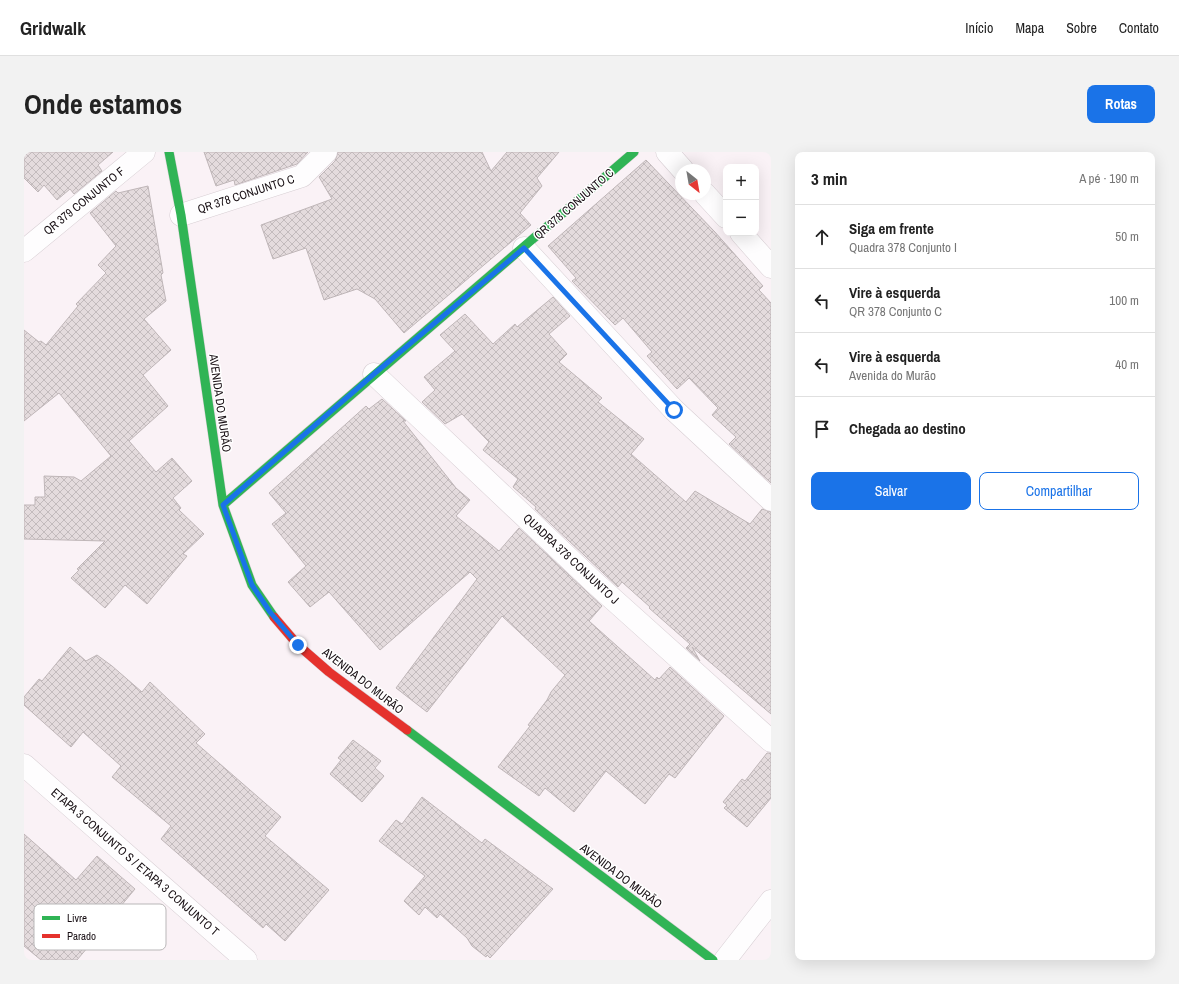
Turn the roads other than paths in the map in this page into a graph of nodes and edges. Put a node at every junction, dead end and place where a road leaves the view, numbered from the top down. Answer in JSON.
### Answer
{"nodes":[{"id":1,"x":144,"y":152,"type":"edge"},
{"id":2,"x":169,"y":152,"type":"edge"},
{"id":3,"x":326,"y":152,"type":"edge"},
{"id":4,"x":634,"y":152,"type":"edge"},
{"id":5,"x":667,"y":152,"type":"edge"},
{"id":6,"x":678,"y":164,"type":"edge"},
{"id":7,"x":710,"y":200,"type":"edge"},
{"id":8,"x":723,"y":214,"type":"edge"},
{"id":9,"x":181,"y":215,"type":"junction"},
{"id":10,"x":744,"y":236,"type":"edge"},
{"id":11,"x":524,"y":248,"type":"junction"},
{"id":12,"x":24,"y":250,"type":"edge"},
{"id":13,"x":771,"y":267,"type":"edge"},
{"id":14,"x":374,"y":374,"type":"junction"},
{"id":15,"x":771,"y":500,"type":"edge"},
{"id":16,"x":223,"y":505,"type":"junction"},
{"id":17,"x":771,"y":741,"type":"edge"},
{"id":18,"x":24,"y":765,"type":"edge"},
{"id":19,"x":771,"y":901,"type":"edge"},
{"id":20,"x":246,"y":960,"type":"edge"},
{"id":21,"x":713,"y":960,"type":"edge"},
{"id":22,"x":725,"y":960,"type":"edge"}],
"edges":[{"from":1,"to":12,"type":"street","name":"QR 379 CONJUNTO F"},
{"from":2,"to":9,"type":"street","name":"AVENIDA DO MURÃO"},
{"from":3,"to":9,"type":"street","name":"QR 378 CONJUNTO C"},
{"from":4,"to":11,"type":"street","name":"QR 378 CONJUNTO C"},
{"from":5,"to":6,"type":"street"},
{"from":7,"to":8,"type":"street"},
{"from":9,"to":16,"type":"street","name":"AVENIDA DO MURÃO"},
{"from":10,"to":13,"type":"street"},
{"from":11,"to":14,"type":"street","name":"QR 378 CONJUNTO C"},
{"from":11,"to":15,"type":"street"},
{"from":14,"to":16,"type":"street","name":"QR 378 CONJUNTO C"},
{"from":14,"to":17,"type":"street","name":"QUADRA 378 CONJUNTO J"},
{"from":16,"to":21,"type":"street","name":"AVENIDA DO MURÃO"},
{"from":18,"to":20,"type":"street","name":"ETAPA 3 CONJUNTO S / ETAPA 3 CONJUNTO T"},
{"from":19,"to":22,"type":"street"}]}
